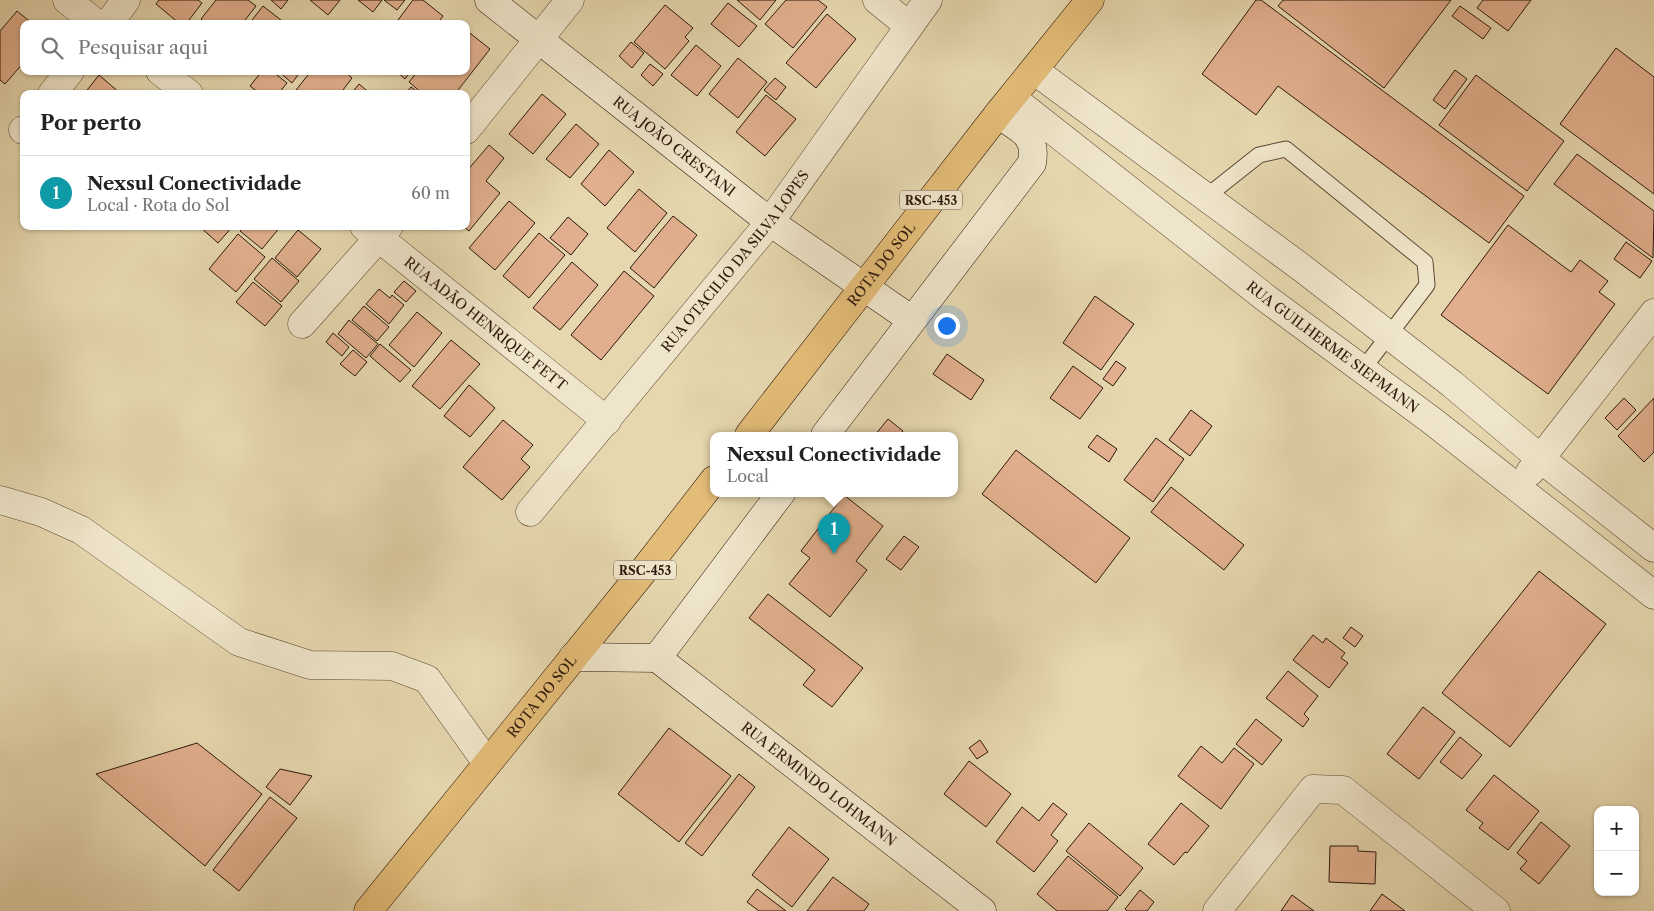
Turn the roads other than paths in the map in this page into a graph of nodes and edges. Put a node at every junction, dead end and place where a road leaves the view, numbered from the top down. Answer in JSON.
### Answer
{"nodes":[{"id":1,"x":68,"y":0,"type":"edge"},
{"id":2,"x":126,"y":0,"type":"edge"},
{"id":3,"x":489,"y":0,"type":"edge"},
{"id":4,"x":570,"y":0,"type":"edge"},
{"id":5,"x":877,"y":0,"type":"edge"},
{"id":6,"x":928,"y":0,"type":"edge"},
{"id":7,"x":1090,"y":0,"type":"edge"},
{"id":8,"x":92,"y":20,"type":"edge"},
{"id":9,"x":111,"y":20,"type":"edge"},
{"id":10,"x":910,"y":26,"type":"junction"},
{"id":11,"x":538,"y":40,"type":"junction"},
{"id":12,"x":1035,"y":71,"type":"junction"},
{"id":13,"x":67,"y":75,"type":"edge"},
{"id":14,"x":165,"y":75,"type":"edge"},
{"id":15,"x":55,"y":90,"type":"edge"},
{"id":16,"x":184,"y":90,"type":"edge"},
{"id":17,"x":1073,"y":98,"type":"junction"},
{"id":18,"x":1005,"y":106,"type":"junction"},
{"id":19,"x":470,"y":125,"type":"edge"},
{"id":20,"x":1042,"y":138,"type":"junction"},
{"id":21,"x":1206,"y":197,"type":"junction"},
{"id":22,"x":770,"y":222,"type":"junction"},
{"id":23,"x":377,"y":230,"type":"edge"},
{"id":24,"x":864,"y":286,"type":"junction"},
{"id":25,"x":1654,"y":313,"type":"edge"},
{"id":26,"x":912,"y":320,"type":"junction"},
{"id":27,"x":302,"y":324,"type":"dead end"},
{"id":28,"x":1388,"y":336,"type":"junction"},
{"id":29,"x":1364,"y":369,"type":"junction"},
{"id":30,"x":607,"y":420,"type":"junction"},
{"id":31,"x":751,"y":432,"type":"edge"},
{"id":32,"x":827,"y":432,"type":"edge"},
{"id":33,"x":1541,"y":459,"type":"junction"},
{"id":34,"x":710,"y":485,"type":"edge"},
{"id":35,"x":1517,"y":489,"type":"junction"},
{"id":36,"x":778,"y":497,"type":"edge"},
{"id":37,"x":0,"y":500,"type":"edge"},
{"id":38,"x":530,"y":512,"type":"dead end"},
{"id":39,"x":1654,"y":548,"type":"edge"},
{"id":40,"x":1654,"y":595,"type":"edge"},
{"id":41,"x":573,"y":657,"type":"junction"},
{"id":42,"x":656,"y":658,"type":"junction"},
{"id":43,"x":487,"y":762,"type":"junction"},
{"id":44,"x":368,"y":911,"type":"edge"},
{"id":45,"x":982,"y":911,"type":"edge"},
{"id":46,"x":1218,"y":911,"type":"edge"},
{"id":47,"x":1496,"y":911,"type":"edge"}],
"edges":[{"from":1,"to":8,"type":"street"},
{"from":2,"to":9,"type":"street"},
{"from":3,"to":11,"type":"street","name":"RUA JOÃO CRESTANI"},
{"from":4,"to":11,"type":"street"},
{"from":5,"to":10,"type":"street"},
{"from":6,"to":10,"type":"street","name":"RUA OTACILIO DA SILVA LOPES"},
{"from":7,"to":12,"type":"highway","name":"ROTA DO SOL","number":"RSC-453"},
{"from":10,"to":22,"type":"street","name":"RUA OTACILIO DA SILVA LOPES"},
{"from":11,"to":19,"type":"street"},
{"from":11,"to":22,"type":"street","name":"RUA JOÃO CRESTANI"},
{"from":12,"to":17,"type":"street"},
{"from":12,"to":18,"type":"highway","name":"ROTA DO SOL","number":"RSC-453"},
{"from":13,"to":15,"type":"street"},
{"from":14,"to":16,"type":"street"},
{"from":17,"to":20,"type":"street"},
{"from":17,"to":21,"type":"street"},
{"from":18,"to":20,"type":"street","name":"RUA GUILHERME SIEPMANN"},
{"from":18,"to":24,"type":"highway","name":"ROTA DO SOL","number":"RSC-453"},
{"from":20,"to":26,"type":"street"},
{"from":20,"to":29,"type":"street","name":"RUA GUILHERME SIEPMANN"},
{"from":21,"to":28,"type":"street"},
{"from":21,"to":28,"type":"lane"},
{"from":22,"to":24,"type":"street","name":"RUA JOÃO CRESTANI"},
{"from":22,"to":30,"type":"street","name":"RUA OTACILIO DA SILVA LOPES"},
{"from":23,"to":27,"type":"street"},
{"from":23,"to":30,"type":"street","name":"RUA ADÃO HENRIQUE FETT"},
{"from":24,"to":26,"type":"street","name":"RUA JOÃO CRESTANI"},
{"from":24,"to":31,"type":"highway","name":"ROTA DO SOL","number":"RSC-453"},
{"from":25,"to":33,"type":"street"},
{"from":26,"to":32,"type":"street"},
{"from":28,"to":29,"type":"lane"},
{"from":28,"to":33,"type":"street"},
{"from":29,"to":35,"type":"street","name":"RUA GUILHERME SIEPMANN"},
{"from":30,"to":38,"type":"street","name":"RUA OTACILIO DA SILVA LOPES"},
{"from":33,"to":35,"type":"street"},
{"from":33,"to":39,"type":"street"},
{"from":34,"to":41,"type":"highway","name":"ROTA DO SOL","number":"RSC-453"},
{"from":35,"to":40,"type":"street","name":"RUA GUILHERME SIEPMANN"},
{"from":36,"to":42,"type":"street"},
{"from":37,"to":43,"type":"street"},
{"from":41,"to":42,"type":"street"},
{"from":41,"to":43,"type":"highway","name":"ROTA DO SOL","number":"RSC-453"},
{"from":42,"to":45,"type":"street","name":"RUA ERMINDO LOHMANN"},
{"from":43,"to":44,"type":"highway","name":"ROTA DO SOL","number":"RSC-453"},
{"from":46,"to":47,"type":"street"}]}
